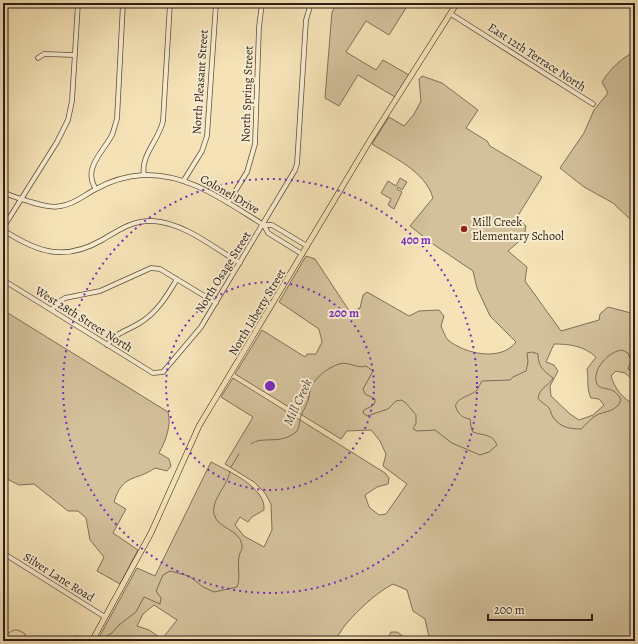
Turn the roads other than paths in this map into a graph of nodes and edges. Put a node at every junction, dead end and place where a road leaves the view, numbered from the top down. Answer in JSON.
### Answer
{"nodes":[{"id":1,"x":78,"y":3,"type":"edge"},
{"id":2,"x":123,"y":3,"type":"edge"},
{"id":3,"x":170,"y":3,"type":"edge"},
{"id":4,"x":216,"y":3,"type":"edge"},
{"id":5,"x":262,"y":3,"type":"edge"},
{"id":6,"x":311,"y":3,"type":"edge"},
{"id":7,"x":457,"y":3,"type":"edge"},
{"id":8,"x":450,"y":14,"type":"junction"},
{"id":9,"x":75,"y":55,"type":"junction"},
{"id":10,"x":38,"y":58,"type":"dead end"},
{"id":11,"x":593,"y":104,"type":"dead end"},
{"id":12,"x":144,"y":175,"type":"junction"},
{"id":13,"x":184,"y":180,"type":"junction"},
{"id":14,"x":96,"y":189,"type":"junction"},
{"id":15,"x":3,"y":192,"type":"edge"},
{"id":16,"x":21,"y":199,"type":"junction"},
{"id":17,"x":228,"y":203,"type":"junction"},
{"id":18,"x":264,"y":225,"type":"junction"},
{"id":19,"x":3,"y":229,"type":"edge"},
{"id":20,"x":307,"y":246,"type":"junction"},
{"id":21,"x":302,"y":254,"type":"junction"},
{"id":22,"x":240,"y":263,"type":"junction"},
{"id":23,"x":177,"y":279,"type":"junction"},
{"id":24,"x":3,"y":280,"type":"edge"},
{"id":25,"x":216,"y":303,"type":"junction"},
{"id":26,"x":52,"y":310,"type":"junction"},
{"id":27,"x":107,"y":345,"type":"junction"},
{"id":28,"x":156,"y":373,"type":"joint"},
{"id":29,"x":3,"y":553,"type":"edge"},
{"id":30,"x":105,"y":617,"type":"junction"},
{"id":31,"x":92,"y":641,"type":"edge"}],
"edges":[{"from":1,"to":9,"type":"street"},
{"from":2,"to":14,"type":"street"},
{"from":3,"to":12,"type":"street"},
{"from":4,"to":13,"type":"street","name":"North Pleasant Street"},
{"from":5,"to":17,"type":"street","name":"North Spring Street"},
{"from":6,"to":18,"type":"street","name":"North Osage Street"},
{"from":7,"to":8,"type":"main road","name":"North Liberty Street"},
{"from":8,"to":11,"type":"street","name":"East 12th Terrace North"},
{"from":8,"to":20,"type":"main road","name":"North Liberty Street"},
{"from":9,"to":10,"type":"street"},
{"from":9,"to":16,"type":"street"},
{"from":12,"to":13,"type":"street","name":"Colonel Drive"},
{"from":12,"to":14,"type":"street","name":"Colonel Drive"},
{"from":13,"to":17,"type":"street","name":"Colonel Drive"},
{"from":14,"to":16,"type":"street","name":"Colonel Drive"},
{"from":15,"to":16,"type":"street","name":"Colonel Drive"},
{"from":16,"to":19,"type":"street"},
{"from":17,"to":18,"type":"street","name":"Colonel Drive"},
{"from":18,"to":20,"type":"street","name":"Colonel Drive"},
{"from":18,"to":21,"type":"street","name":"Colonel Drive"},
{"from":18,"to":22,"type":"street","name":"North Osage Street"},
{"from":19,"to":22,"type":"street"},
{"from":20,"to":21,"type":"main road","name":"North Liberty Street"},
{"from":21,"to":30,"type":"main road","name":"North Liberty Street"},
{"from":22,"to":25,"type":"street","name":"North Osage Street"},
{"from":23,"to":25,"type":"street"},
{"from":23,"to":26,"type":"street"},
{"from":23,"to":27,"type":"street"},
{"from":24,"to":26,"type":"street","name":"West 28th Street North"},
{"from":25,"to":28,"type":"street","name":"North Osage Street"},
{"from":26,"to":27,"type":"street","name":"West 28th Street North"},
{"from":27,"to":28,"type":"street","name":"West 28th Street North"},
{"from":29,"to":30,"type":"street","name":"Silver Lane Road"},
{"from":30,"to":31,"type":"main road","name":"North Liberty Street"}]}
